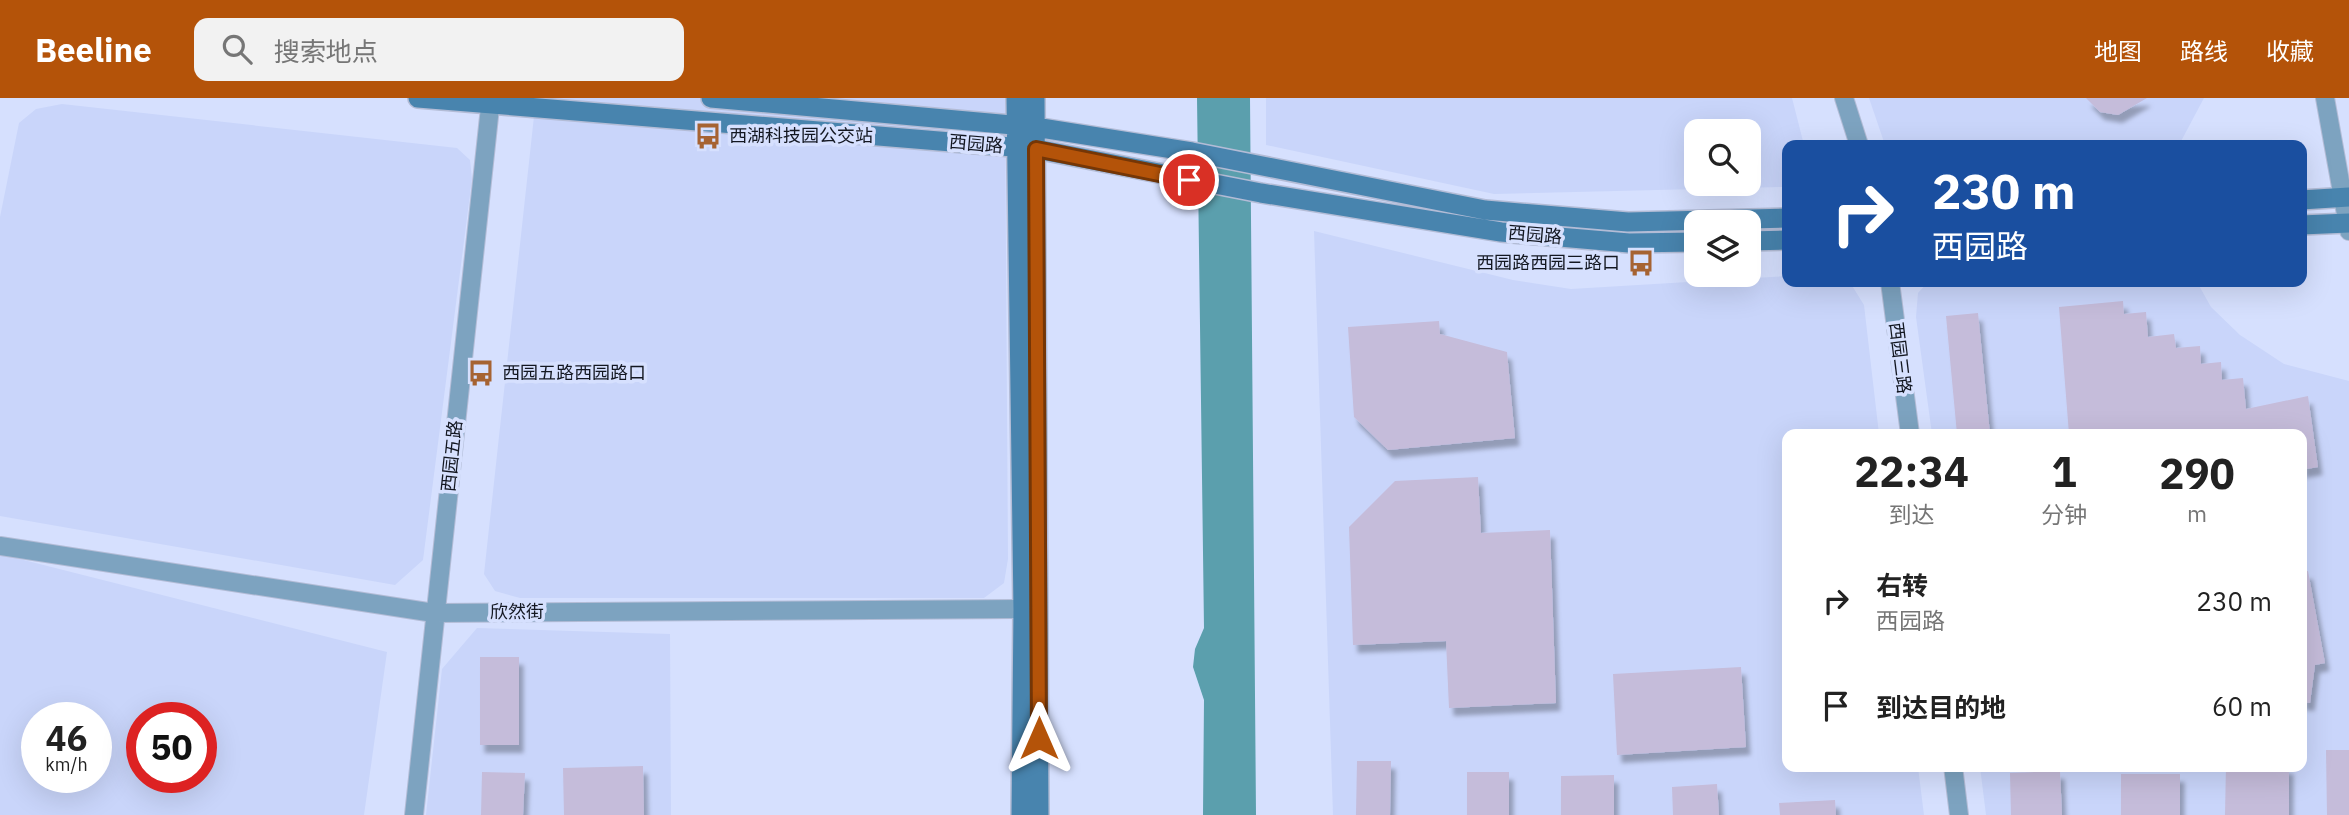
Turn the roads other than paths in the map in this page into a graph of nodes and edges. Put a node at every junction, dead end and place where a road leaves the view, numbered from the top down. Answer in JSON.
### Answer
{"nodes":[{"id":1,"x":418,"y":98,"type":"edge"},
{"id":2,"x":711,"y":98,"type":"edge"},
{"id":3,"x":1016,"y":98,"type":"edge"},
{"id":4,"x":1035,"y":98,"type":"edge"},
{"id":5,"x":1844,"y":98,"type":"edge"},
{"id":6,"x":2325,"y":98,"type":"edge"},
{"id":7,"x":491,"y":102,"type":"edge"},
{"id":8,"x":1026,"y":126,"type":"junction"},
{"id":9,"x":1857,"y":140,"type":"edge"},
{"id":10,"x":1026,"y":148,"type":"junction"},
{"id":11,"x":2346,"y":198,"type":"edge"},
{"id":12,"x":2307,"y":200,"type":"edge"},
{"id":13,"x":1782,"y":218,"type":"edge"},
{"id":14,"x":2307,"y":225,"type":"edge"},
{"id":15,"x":2348,"y":226,"type":"edge"},
{"id":16,"x":1782,"y":240,"type":"edge"},
{"id":17,"x":1761,"y":241,"type":"edge"},
{"id":18,"x":1684,"y":242,"type":"edge"},
{"id":19,"x":1891,"y":287,"type":"edge"},
{"id":20,"x":1909,"y":429,"type":"edge"},
{"id":21,"x":0,"y":546,"type":"edge"},
{"id":22,"x":1031,"y":609,"type":"junction"},
{"id":23,"x":434,"y":613,"type":"junction"},
{"id":24,"x":1954,"y":772,"type":"edge"},
{"id":25,"x":414,"y":815,"type":"edge"},
{"id":26,"x":1021,"y":815,"type":"edge"},
{"id":27,"x":1039,"y":815,"type":"edge"},
{"id":28,"x":1959,"y":815,"type":"edge"}],
"edges":[{"from":1,"to":7,"type":"main road","name":"西园路"},
{"from":2,"to":8,"type":"main road","name":"西园路"},
{"from":3,"to":8,"type":"main road"},
{"from":4,"to":8,"type":"main road"},
{"from":5,"to":9,"type":"street"},
{"from":6,"to":11,"type":"street"},
{"from":7,"to":10,"type":"main road","name":"西园路"},
{"from":7,"to":23,"type":"street","name":"西园五路"},
{"from":8,"to":10,"type":"main road"},
{"from":8,"to":13,"type":"main road","name":"西园路"},
{"from":10,"to":18,"type":"main road","name":"西园路"},
{"from":10,"to":22,"type":"main road"},
{"from":11,"to":12,"type":"main road"},
{"from":11,"to":15,"type":"street"},
{"from":14,"to":15,"type":"main road"},
{"from":16,"to":17,"type":"main road"},
{"from":19,"to":20,"type":"street","name":"西园三路"},
{"from":21,"to":23,"type":"street","name":"欣然街"},
{"from":22,"to":23,"type":"street","name":"欣然街"},
{"from":22,"to":26,"type":"main road"},
{"from":22,"to":27,"type":"main road"},
{"from":23,"to":25,"type":"street","name":"西园五路"},
{"from":24,"to":28,"type":"street"}]}
